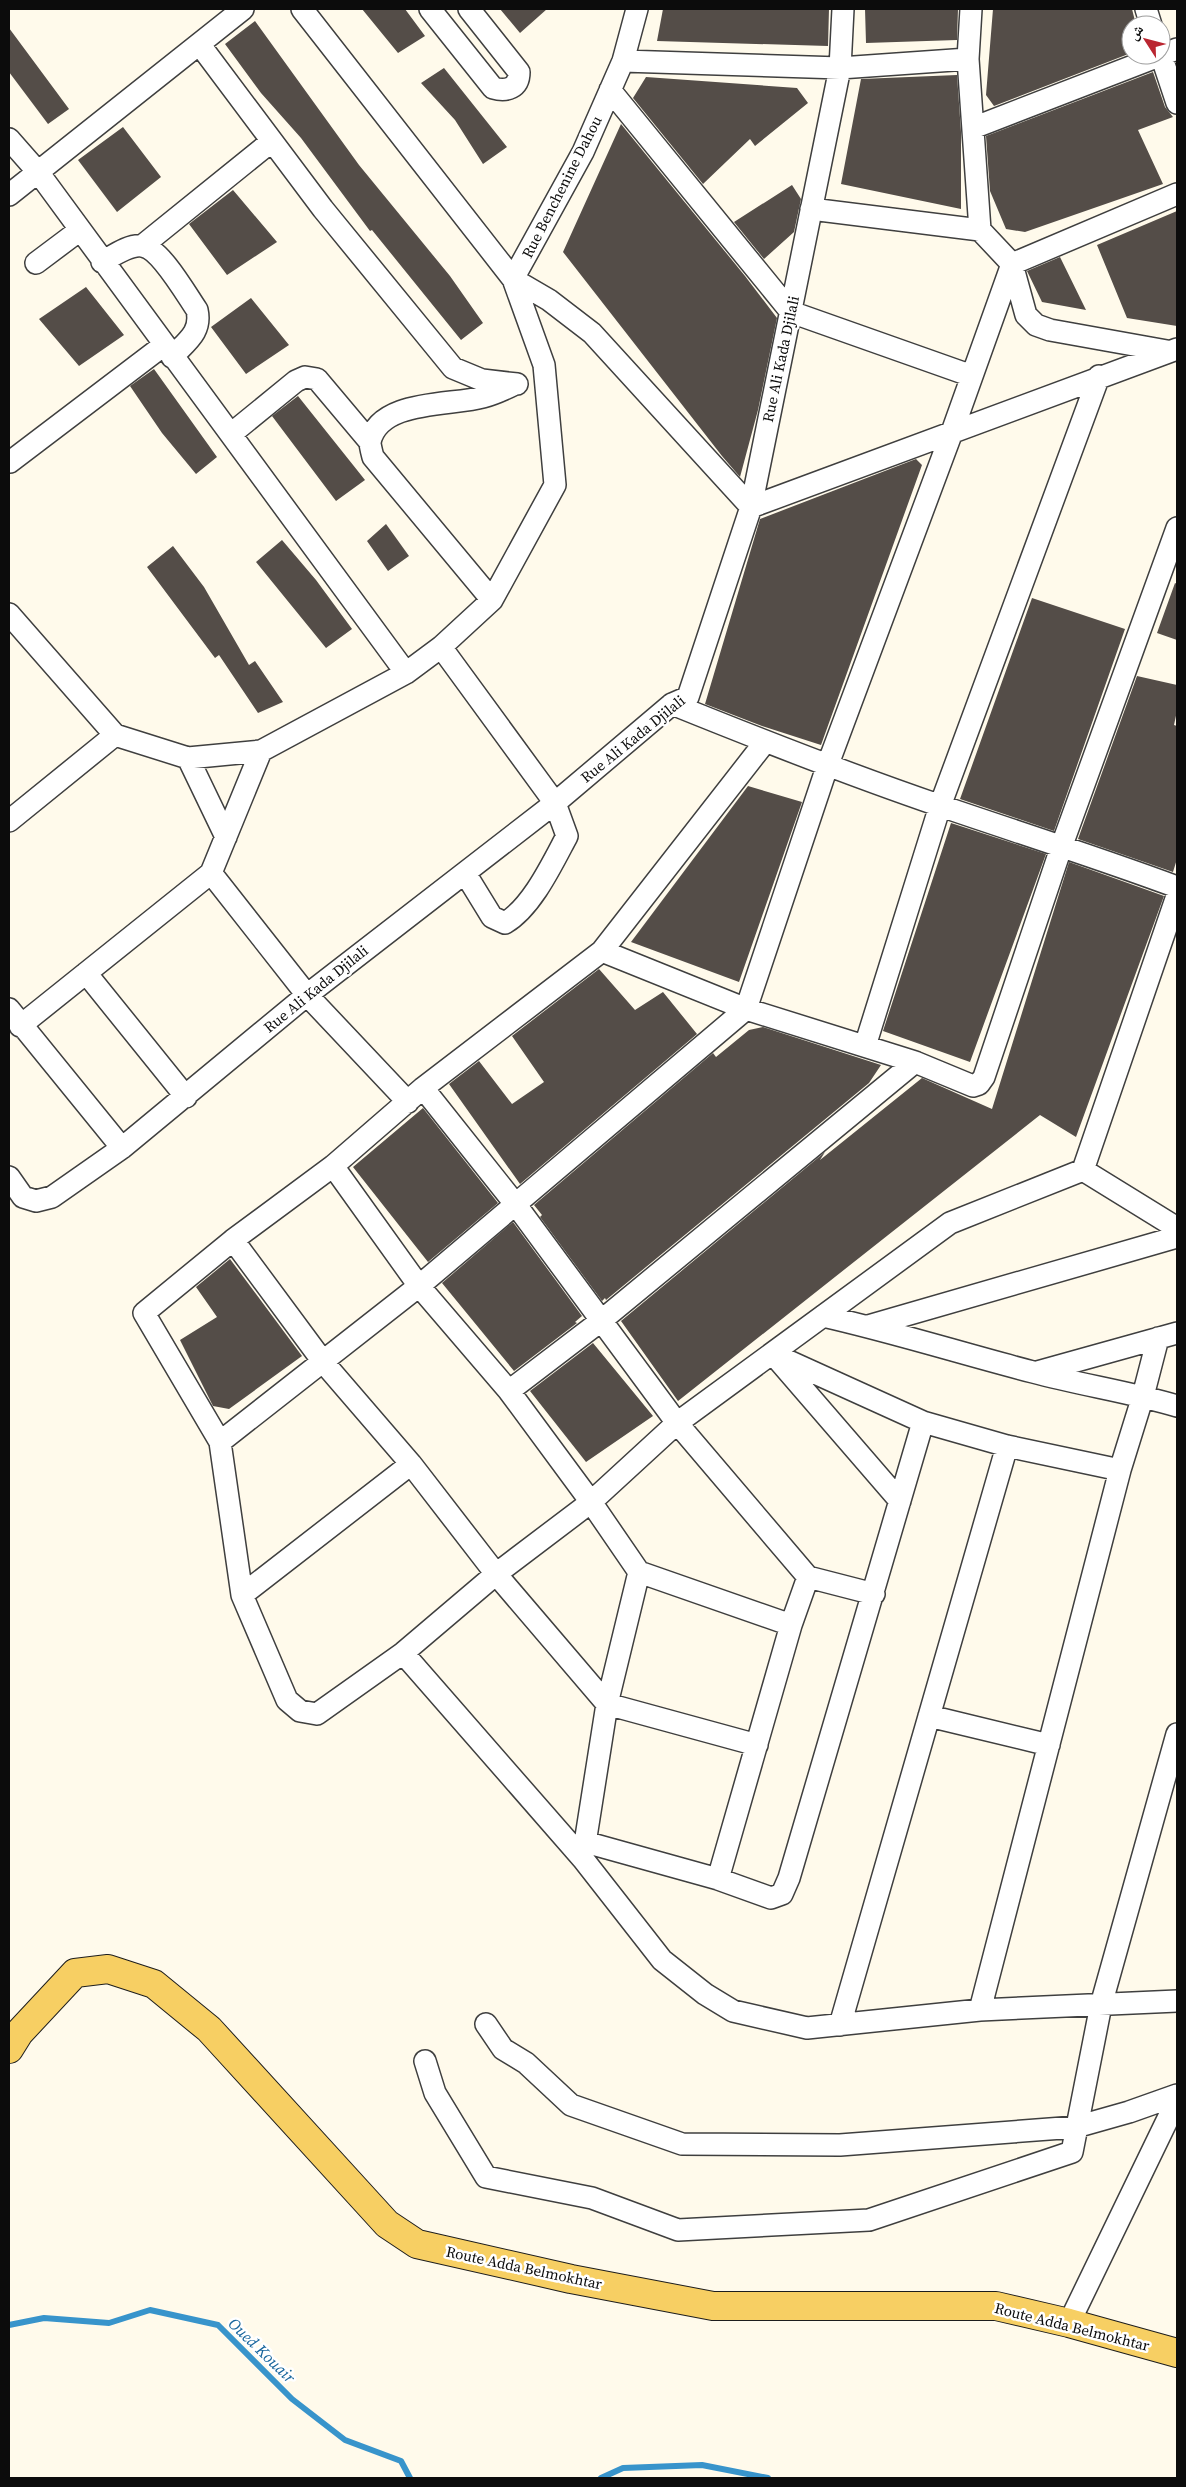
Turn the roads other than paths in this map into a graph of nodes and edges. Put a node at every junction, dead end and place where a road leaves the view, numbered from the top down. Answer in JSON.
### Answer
{"nodes":[{"id":1,"x":243,"y":9,"type":"edge"},
{"id":2,"x":302,"y":9,"type":"edge"},
{"id":3,"x":430,"y":9,"type":"edge"},
{"id":4,"x":469,"y":9,"type":"edge"},
{"id":5,"x":637,"y":9,"type":"edge"},
{"id":6,"x":843,"y":9,"type":"edge"},
{"id":7,"x":971,"y":9,"type":"edge"},
{"id":8,"x":200,"y":44,"type":"junction"},
{"id":9,"x":968,"y":59,"type":"junction"},
{"id":10,"x":623,"y":61,"type":"junction"},
{"id":11,"x":1135,"y":65,"type":"edge"},
{"id":12,"x":1169,"y":65,"type":"edge"},
{"id":13,"x":840,"y":68,"type":"junction"},
{"id":14,"x":610,"y":90,"type":"junction"},
{"id":15,"x":1177,"y":103,"type":"edge"},
{"id":16,"x":973,"y":128,"type":"junction"},
{"id":17,"x":9,"y":139,"type":"edge"},
{"id":18,"x":272,"y":141,"type":"junction"},
{"id":19,"x":38,"y":172,"type":"junction"},
{"id":20,"x":1177,"y":194,"type":"edge"},
{"id":21,"x":9,"y":195,"type":"edge"},
{"id":22,"x":811,"y":209,"type":"junction"},
{"id":23,"x":80,"y":230,"type":"junction"},
{"id":24,"x":980,"y":230,"type":"junction"},
{"id":25,"x":142,"y":246,"type":"junction"},
{"id":26,"x":102,"y":262,"type":"junction"},
{"id":27,"x":36,"y":263,"type":"dead end"},
{"id":28,"x":1012,"y":264,"type":"junction"},
{"id":29,"x":513,"y":279,"type":"junction"},
{"id":30,"x":792,"y":312,"type":"junction"},
{"id":31,"x":168,"y":351,"type":"junction"},
{"id":32,"x":1175,"y":351,"type":"edge"},
{"id":33,"x":544,"y":365,"type":"junction"},
{"id":34,"x":972,"y":376,"type":"junction"},
{"id":35,"x":1099,"y":376,"type":"junction"},
{"id":36,"x":516,"y":384,"type":"junction"},
{"id":37,"x":952,"y":432,"type":"junction"},
{"id":38,"x":231,"y":434,"type":"junction"},
{"id":39,"x":370,"y":442,"type":"junction"},
{"id":40,"x":9,"y":460,"type":"edge"},
{"id":41,"x":751,"y":507,"type":"junction"},
{"id":42,"x":1177,"y":528,"type":"edge"},
{"id":43,"x":492,"y":600,"type":"junction"},
{"id":44,"x":11,"y":622,"type":"edge"},
{"id":45,"x":441,"y":647,"type":"junction"},
{"id":46,"x":406,"y":673,"type":"junction"},
{"id":47,"x":672,"y":704,"type":"junction"},
{"id":48,"x":115,"y":735,"type":"junction"},
{"id":49,"x":765,"y":742,"type":"junction"},
{"id":50,"x":261,"y":751,"type":"junction"},
{"id":51,"x":188,"y":758,"type":"junction"},
{"id":52,"x":828,"y":764,"type":"junction"},
{"id":53,"x":555,"y":802,"type":"junction"},
{"id":54,"x":940,"y":806,"type":"junction"},
{"id":55,"x":9,"y":821,"type":"edge"},
{"id":56,"x":226,"y":837,"type":"junction"},
{"id":57,"x":1062,"y":845,"type":"junction"},
{"id":58,"x":464,"y":872,"type":"junction"},
{"id":59,"x":211,"y":873,"type":"junction"},
{"id":60,"x":1177,"y":887,"type":"edge"},
{"id":61,"x":1177,"y":896,"type":"edge"},
{"id":62,"x":602,"y":951,"type":"junction"},
{"id":63,"x":86,"y":973,"type":"junction"},
{"id":64,"x":307,"y":994,"type":"junction"},
{"id":65,"x":746,"y":1009,"type":"junction"},
{"id":66,"x":15,"y":1017,"type":"edge"},
{"id":67,"x":864,"y":1046,"type":"junction"},
{"id":68,"x":915,"y":1062,"type":"junction"},
{"id":69,"x":415,"y":1095,"type":"junction"},
{"id":70,"x":186,"y":1097,"type":"junction"},
{"id":71,"x":122,"y":1148,"type":"junction"},
{"id":72,"x":333,"y":1166,"type":"junction"},
{"id":73,"x":1083,"y":1170,"type":"junction"},
{"id":74,"x":9,"y":1177,"type":"edge"},
{"id":75,"x":516,"y":1204,"type":"junction"},
{"id":76,"x":1177,"y":1228,"type":"edge"},
{"id":77,"x":1177,"y":1237,"type":"edge"},
{"id":78,"x":233,"y":1240,"type":"junction"},
{"id":79,"x":419,"y":1286,"type":"junction"},
{"id":80,"x":823,"y":1316,"type":"junction"},
{"id":81,"x":602,"y":1320,"type":"junction"},
{"id":82,"x":868,"y":1326,"type":"junction"},
{"id":83,"x":1168,"y":1336,"type":"edge"},
{"id":84,"x":773,"y":1354,"type":"junction"},
{"id":85,"x":324,"y":1363,"type":"junction"},
{"id":86,"x":1034,"y":1373,"type":"junction"},
{"id":87,"x":508,"y":1391,"type":"junction"},
{"id":88,"x":1144,"y":1396,"type":"junction"},
{"id":89,"x":1177,"y":1406,"type":"edge"},
{"id":90,"x":923,"y":1422,"type":"junction"},
{"id":91,"x":677,"y":1423,"type":"junction"},
{"id":92,"x":220,"y":1442,"type":"junction"},
{"id":93,"x":1007,"y":1446,"type":"junction"},
{"id":94,"x":411,"y":1464,"type":"junction"},
{"id":95,"x":1120,"y":1470,"type":"junction"},
{"id":96,"x":900,"y":1501,"type":"junction"},
{"id":97,"x":591,"y":1502,"type":"junction"},
{"id":98,"x":639,"y":1572,"type":"junction"},
{"id":99,"x":496,"y":1574,"type":"junction"},
{"id":100,"x":808,"y":1576,"type":"junction"},
{"id":101,"x":874,"y":1594,"type":"junction"},
{"id":102,"x":242,"y":1596,"type":"junction"},
{"id":103,"x":791,"y":1625,"type":"junction"},
{"id":104,"x":403,"y":1653,"type":"junction"},
{"id":105,"x":607,"y":1704,"type":"junction"},
{"id":106,"x":929,"y":1716,"type":"junction"},
{"id":107,"x":1177,"y":1734,"type":"edge"},
{"id":108,"x":1048,"y":1745,"type":"junction"},
{"id":109,"x":757,"y":1746,"type":"junction"},
{"id":110,"x":584,"y":1850,"type":"junction"},
{"id":111,"x":718,"y":1879,"type":"junction"},
{"id":112,"x":1177,"y":2001,"type":"edge"},
{"id":113,"x":1101,"y":2004,"type":"junction"},
{"id":114,"x":980,"y":2010,"type":"junction"},
{"id":115,"x":486,"y":2024,"type":"dead end"},
{"id":116,"x":840,"y":2025,"type":"junction"},
{"id":117,"x":9,"y":2049,"type":"edge"},
{"id":118,"x":425,"y":2061,"type":"dead end"},
{"id":119,"x":1177,"y":2095,"type":"edge"},
{"id":120,"x":1177,"y":2100,"type":"edge"},
{"id":121,"x":1076,"y":2127,"type":"junction"},
{"id":122,"x":1069,"y":2323,"type":"junction"},
{"id":123,"x":1177,"y":2353,"type":"edge"}],
"edges":[{"from":1,"to":8,"type":"street"},
{"from":2,"to":29,"type":"street"},
{"from":3,"to":4,"type":"street"},
{"from":5,"to":10,"type":"street","name":"Rue Benchenine Dahou"},
{"from":6,"to":13,"type":"street","name":"Rue Ali Kada Djilali"},
{"from":7,"to":9,"type":"street"},
{"from":8,"to":18,"type":"street"},
{"from":8,"to":19,"type":"street"},
{"from":9,"to":13,"type":"street"},
{"from":9,"to":16,"type":"street"},
{"from":10,"to":13,"type":"street"},
{"from":10,"to":14,"type":"street","name":"Rue Benchenine Dahou"},
{"from":11,"to":16,"type":"street"},
{"from":12,"to":15,"type":"street"},
{"from":13,"to":22,"type":"street","name":"Rue Ali Kada Djilali"},
{"from":14,"to":29,"type":"street","name":"Rue Benchenine Dahou"},
{"from":14,"to":30,"type":"street"},
{"from":16,"to":24,"type":"street"},
{"from":17,"to":19,"type":"street"},
{"from":18,"to":25,"type":"street"},
{"from":18,"to":36,"type":"street"},
{"from":19,"to":21,"type":"street"},
{"from":19,"to":23,"type":"street"},
{"from":20,"to":28,"type":"street"},
{"from":22,"to":24,"type":"street"},
{"from":22,"to":30,"type":"street","name":"Rue Ali Kada Djilali"},
{"from":23,"to":26,"type":"street"},
{"from":23,"to":27,"type":"street"},
{"from":24,"to":28,"type":"street"},
{"from":25,"to":26,"type":"street"},
{"from":25,"to":31,"type":"street"},
{"from":26,"to":31,"type":"street"},
{"from":28,"to":32,"type":"street"},
{"from":28,"to":34,"type":"street"},
{"from":29,"to":33,"type":"street"},
{"from":29,"to":41,"type":"street"},
{"from":30,"to":34,"type":"street"},
{"from":30,"to":41,"type":"street","name":"Rue Ali Kada Djilali"},
{"from":31,"to":38,"type":"street"},
{"from":31,"to":40,"type":"street"},
{"from":32,"to":35,"type":"street"},
{"from":33,"to":36,"type":"street"},
{"from":33,"to":43,"type":"street"},
{"from":34,"to":37,"type":"street"},
{"from":35,"to":37,"type":"street"},
{"from":35,"to":54,"type":"street"},
{"from":36,"to":39,"type":"street"},
{"from":37,"to":41,"type":"street"},
{"from":37,"to":52,"type":"street"},
{"from":38,"to":39,"type":"street"},
{"from":38,"to":46,"type":"street"},
{"from":39,"to":43,"type":"street"},
{"from":41,"to":47,"type":"street","name":"Rue Ali Kada Djilali"},
{"from":42,"to":57,"type":"street"},
{"from":43,"to":45,"type":"street"},
{"from":44,"to":48,"type":"street"},
{"from":45,"to":46,"type":"street"},
{"from":45,"to":53,"type":"street"},
{"from":46,"to":50,"type":"street"},
{"from":47,"to":49,"type":"street"},
{"from":47,"to":53,"type":"street","name":"Rue Ali Kada Djilali"},
{"from":48,"to":51,"type":"street"},
{"from":48,"to":55,"type":"street"},
{"from":49,"to":52,"type":"street"},
{"from":49,"to":62,"type":"street"},
{"from":50,"to":51,"type":"street"},
{"from":50,"to":56,"type":"street"},
{"from":51,"to":56,"type":"street"},
{"from":52,"to":54,"type":"street"},
{"from":52,"to":65,"type":"street"},
{"from":53,"to":58,"type":"street","name":"Rue Ali Kada Djilali"},
{"from":53,"to":58,"type":"street"},
{"from":54,"to":57,"type":"street"},
{"from":54,"to":67,"type":"street"},
{"from":56,"to":59,"type":"street"},
{"from":57,"to":60,"type":"street"},
{"from":57,"to":68,"type":"street"},
{"from":58,"to":64,"type":"street","name":"Rue Ali Kada Djilali"},
{"from":59,"to":63,"type":"street"},
{"from":59,"to":64,"type":"street"},
{"from":61,"to":73,"type":"street"},
{"from":62,"to":65,"type":"street"},
{"from":62,"to":69,"type":"street"},
{"from":63,"to":66,"type":"street"},
{"from":63,"to":70,"type":"street"},
{"from":64,"to":69,"type":"street"},
{"from":64,"to":70,"type":"street","name":"Rue Ali Kada Djilali"},
{"from":65,"to":67,"type":"street"},
{"from":65,"to":75,"type":"street"},
{"from":66,"to":71,"type":"street"},
{"from":67,"to":68,"type":"street"},
{"from":68,"to":81,"type":"street"},
{"from":69,"to":72,"type":"street"},
{"from":69,"to":75,"type":"street"},
{"from":70,"to":71,"type":"street","name":"Rue Ali Kada Djilali"},
{"from":71,"to":74,"type":"street","name":"Rue Ali Kada Djilali"},
{"from":72,"to":78,"type":"street"},
{"from":72,"to":79,"type":"street"},
{"from":73,"to":76,"type":"street"},
{"from":73,"to":80,"type":"street"},
{"from":75,"to":79,"type":"street"},
{"from":75,"to":81,"type":"street"},
{"from":77,"to":82,"type":"street"},
{"from":78,"to":85,"type":"street"},
{"from":78,"to":92,"type":"street"},
{"from":79,"to":85,"type":"street"},
{"from":79,"to":87,"type":"street"},
{"from":80,"to":82,"type":"street"},
{"from":80,"to":84,"type":"street"},
{"from":81,"to":87,"type":"street"},
{"from":81,"to":91,"type":"street"},
{"from":82,"to":86,"type":"street"},
{"from":83,"to":86,"type":"street"},
{"from":83,"to":88,"type":"street"},
{"from":84,"to":90,"type":"street"},
{"from":84,"to":91,"type":"street"},
{"from":84,"to":96,"type":"street"},
{"from":85,"to":92,"type":"street"},
{"from":85,"to":94,"type":"street"},
{"from":86,"to":88,"type":"street"},
{"from":87,"to":97,"type":"street"},
{"from":88,"to":89,"type":"street"},
{"from":88,"to":95,"type":"street"},
{"from":90,"to":93,"type":"street"},
{"from":90,"to":96,"type":"street"},
{"from":91,"to":97,"type":"street"},
{"from":91,"to":100,"type":"street"},
{"from":92,"to":102,"type":"street"},
{"from":93,"to":95,"type":"street"},
{"from":93,"to":106,"type":"street"},
{"from":94,"to":99,"type":"street"},
{"from":94,"to":102,"type":"street"},
{"from":95,"to":108,"type":"street"},
{"from":96,"to":101,"type":"street"},
{"from":97,"to":98,"type":"street"},
{"from":97,"to":99,"type":"street"},
{"from":98,"to":103,"type":"street"},
{"from":98,"to":105,"type":"street"},
{"from":99,"to":104,"type":"street"},
{"from":99,"to":105,"type":"street"},
{"from":100,"to":101,"type":"street"},
{"from":100,"to":103,"type":"street"},
{"from":101,"to":111,"type":"street"},
{"from":102,"to":104,"type":"street"},
{"from":103,"to":109,"type":"street"},
{"from":104,"to":110,"type":"street"},
{"from":105,"to":109,"type":"street"},
{"from":105,"to":110,"type":"street"},
{"from":106,"to":108,"type":"street"},
{"from":106,"to":116,"type":"street"},
{"from":107,"to":113,"type":"street"},
{"from":108,"to":114,"type":"street"},
{"from":109,"to":111,"type":"street"},
{"from":110,"to":111,"type":"street"},
{"from":110,"to":116,"type":"street"},
{"from":112,"to":113,"type":"street"},
{"from":113,"to":114,"type":"street"},
{"from":113,"to":121,"type":"street"},
{"from":114,"to":116,"type":"street"},
{"from":115,"to":121,"type":"street"},
{"from":117,"to":122,"type":"main road","name":"Route Adda Belmokhtar"},
{"from":118,"to":121,"type":"street"},
{"from":119,"to":121,"type":"street"},
{"from":120,"to":122,"type":"street"},
{"from":122,"to":123,"type":"main road","name":"Route Adda Belmokhtar"}]}
